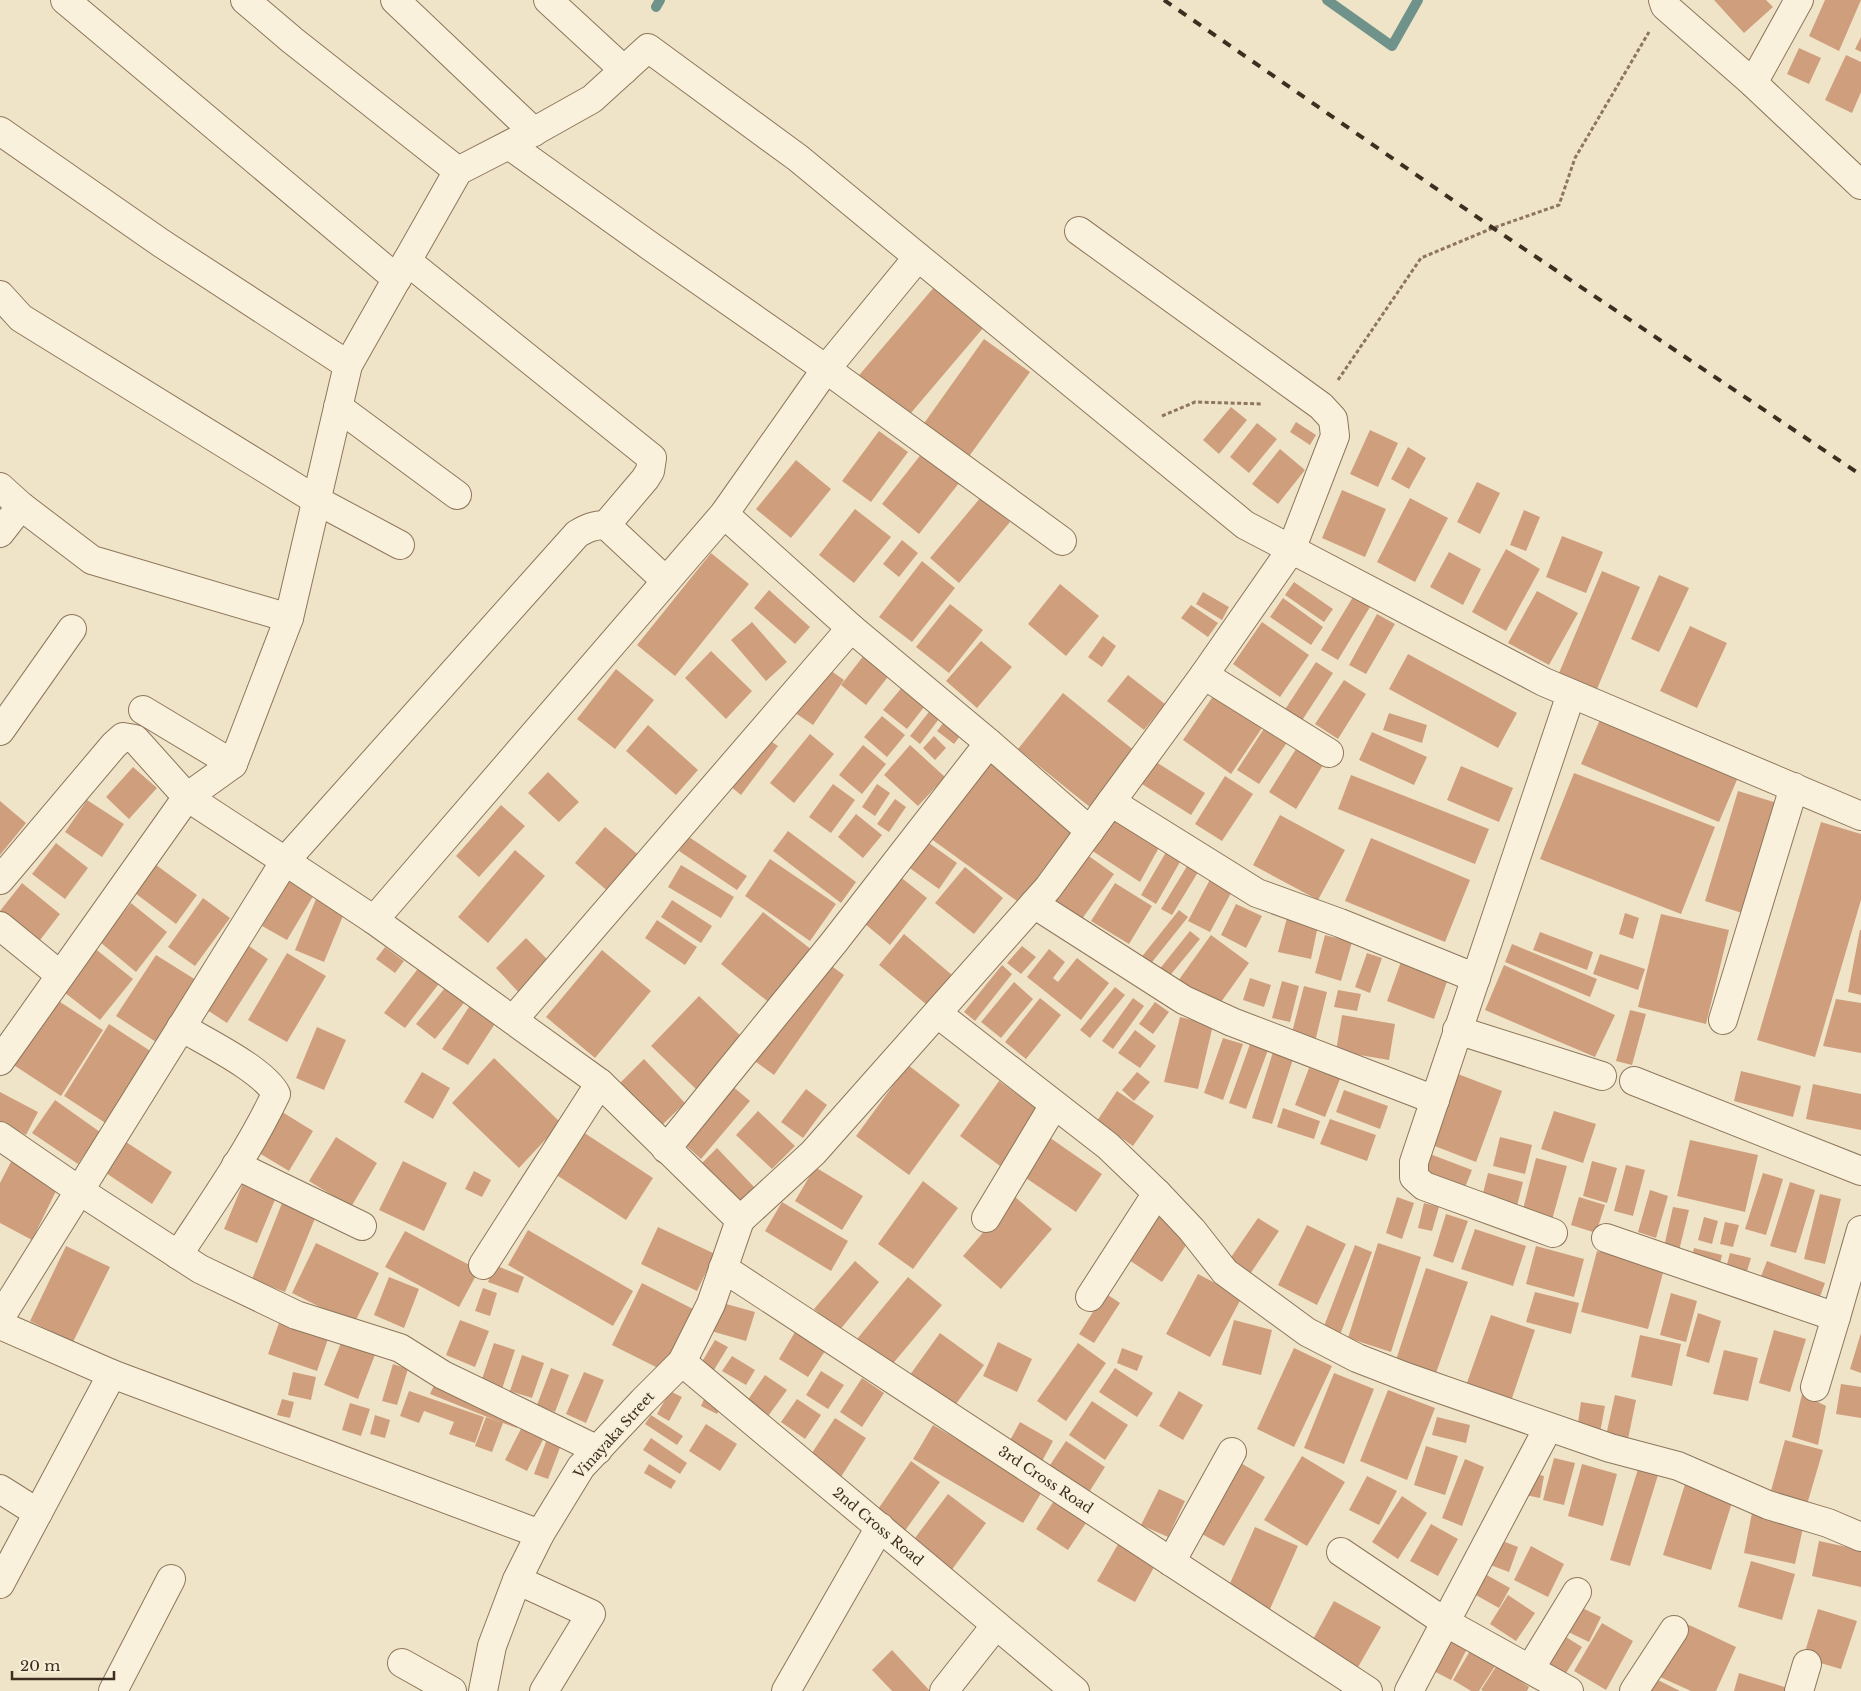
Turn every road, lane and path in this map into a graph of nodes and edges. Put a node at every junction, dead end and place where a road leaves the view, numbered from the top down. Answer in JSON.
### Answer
{"nodes":[{"id":1,"x":65,"y":0,"type":"edge"},
{"id":2,"x":245,"y":0,"type":"edge"},
{"id":3,"x":395,"y":0,"type":"edge"},
{"id":4,"x":548,"y":0,"type":"edge"},
{"id":5,"x":1799,"y":0,"type":"edge"},
{"id":6,"x":1664,"y":3,"type":"edge"},
{"id":7,"x":624,"y":70,"type":"junction"},
{"id":8,"x":1753,"y":83,"type":"junction"},
{"id":9,"x":0,"y":131,"type":"edge"},
{"id":10,"x":534,"y":132,"type":"junction"},
{"id":11,"x":509,"y":145,"type":"junction"},
{"id":12,"x":458,"y":171,"type":"junction"},
{"id":13,"x":1861,"y":186,"type":"edge"},
{"id":14,"x":1079,"y":231,"type":"dead end"},
{"id":15,"x":918,"y":257,"type":"junction"},
{"id":16,"x":402,"y":270,"type":"junction"},
{"id":17,"x":0,"y":295,"type":"edge"},
{"id":18,"x":348,"y":365,"type":"junction"},
{"id":19,"x":826,"y":369,"type":"junction"},
{"id":20,"x":1272,"y":404,"type":"dead end"},
{"id":21,"x":1321,"y":406,"type":"junction"},
{"id":22,"x":338,"y":408,"type":"junction"},
{"id":23,"x":1128,"y":429,"type":"junction"},
{"id":24,"x":0,"y":487,"type":"edge"},
{"id":25,"x":457,"y":495,"type":"dead end"},
{"id":26,"x":316,"y":500,"type":"junction"},
{"id":27,"x":21,"y":506,"type":"junction"},
{"id":28,"x":724,"y":514,"type":"junction"},
{"id":29,"x":606,"y":525,"type":"junction"},
{"id":30,"x":0,"y":533,"type":"edge"},
{"id":31,"x":1062,"y":541,"type":"dead end"},
{"id":32,"x":400,"y":545,"type":"dead end"},
{"id":33,"x":1292,"y":550,"type":"junction"},
{"id":34,"x":666,"y":581,"type":"junction"},
{"id":35,"x":289,"y":618,"type":"junction"},
{"id":36,"x":851,"y":628,"type":"junction"},
{"id":37,"x":72,"y":629,"type":"dead end"},
{"id":38,"x":1204,"y":675,"type":"junction"},
{"id":39,"x":1571,"y":694,"type":"junction"},
{"id":40,"x":143,"y":710,"type":"dead end"},
{"id":41,"x":0,"y":731,"type":"edge"},
{"id":42,"x":989,"y":743,"type":"junction"},
{"id":43,"x":1329,"y":754,"type":"dead end"},
{"id":44,"x":233,"y":764,"type":"junction"},
{"id":45,"x":1794,"y":786,"type":"junction"},
{"id":46,"x":188,"y":797,"type":"junction"},
{"id":47,"x":1111,"y":802,"type":"junction"},
{"id":48,"x":1861,"y":816,"type":"edge"},
{"id":49,"x":1090,"y":831,"type":"junction"},
{"id":50,"x":285,"y":861,"type":"junction"},
{"id":51,"x":0,"y":880,"type":"edge"},
{"id":52,"x":1034,"y":904,"type":"junction"},
{"id":53,"x":374,"y":920,"type":"junction"},
{"id":54,"x":0,"y":926,"type":"edge"},
{"id":55,"x":60,"y":975,"type":"junction"},
{"id":56,"x":1476,"y":978,"type":"junction"},
{"id":57,"x":938,"y":1014,"type":"junction"},
{"id":58,"x":513,"y":1020,"type":"junction"},
{"id":59,"x":1723,"y":1020,"type":"dead end"},
{"id":60,"x":182,"y":1027,"type":"junction"},
{"id":61,"x":1458,"y":1030,"type":"junction"},
{"id":62,"x":0,"y":1060,"type":"edge"},
{"id":63,"x":1602,"y":1076,"type":"dead end"},
{"id":64,"x":1634,"y":1081,"type":"dead end"},
{"id":65,"x":600,"y":1083,"type":"junction"},
{"id":66,"x":1434,"y":1100,"type":"junction"},
{"id":67,"x":1054,"y":1105,"type":"junction"},
{"id":68,"x":0,"y":1136,"type":"edge"},
{"id":69,"x":666,"y":1148,"type":"junction"},
{"id":70,"x":236,"y":1165,"type":"junction"},
{"id":71,"x":1861,"y":1170,"type":"edge"},
{"id":72,"x":80,"y":1191,"type":"junction"},
{"id":73,"x":1157,"y":1193,"type":"junction"},
{"id":74,"x":986,"y":1218,"type":"dead end"},
{"id":75,"x":740,"y":1220,"type":"junction"},
{"id":76,"x":362,"y":1226,"type":"dead end"},
{"id":77,"x":1861,"y":1230,"type":"edge"},
{"id":78,"x":1553,"y":1234,"type":"dead end"},
{"id":79,"x":1606,"y":1238,"type":"dead end"},
{"id":80,"x":178,"y":1254,"type":"junction"},
{"id":81,"x":483,"y":1264,"type":"dead end"},
{"id":82,"x":723,"y":1268,"type":"junction"},
{"id":83,"x":1090,"y":1297,"type":"dead end"},
{"id":84,"x":1836,"y":1317,"type":"junction"},
{"id":85,"x":0,"y":1318,"type":"edge"},
{"id":86,"x":0,"y":1325,"type":"edge"},
{"id":87,"x":682,"y":1362,"type":"junction"},
{"id":88,"x":112,"y":1374,"type":"junction"},
{"id":89,"x":1815,"y":1387,"type":"dead end"},
{"id":90,"x":1548,"y":1428,"type":"junction"},
{"id":91,"x":598,"y":1450,"type":"junction"},
{"id":92,"x":1232,"y":1452,"type":"dead end"},
{"id":93,"x":0,"y":1489,"type":"edge"},
{"id":94,"x":38,"y":1513,"type":"junction"},
{"id":95,"x":880,"y":1527,"type":"junction"},
{"id":96,"x":540,"y":1534,"type":"junction"},
{"id":97,"x":1861,"y":1538,"type":"edge"},
{"id":98,"x":1342,"y":1552,"type":"dead end"},
{"id":99,"x":1171,"y":1562,"type":"junction"},
{"id":100,"x":171,"y":1578,"type":"dead end"},
{"id":101,"x":518,"y":1580,"type":"junction"},
{"id":102,"x":0,"y":1584,"type":"edge"},
{"id":103,"x":1577,"y":1592,"type":"dead end"},
{"id":104,"x":1445,"y":1622,"type":"junction"},
{"id":105,"x":996,"y":1625,"type":"junction"},
{"id":106,"x":1674,"y":1630,"type":"dead end"},
{"id":107,"x":402,"y":1663,"type":"dead end"},
{"id":108,"x":1807,"y":1664,"type":"dead end"},
{"id":109,"x":1530,"y":1669,"type":"junction"},
{"id":110,"x":113,"y":1691,"type":"edge"},
{"id":111,"x":452,"y":1691,"type":"edge"},
{"id":112,"x":483,"y":1691,"type":"edge"},
{"id":113,"x":544,"y":1691,"type":"edge"},
{"id":114,"x":786,"y":1691,"type":"edge"},
{"id":115,"x":944,"y":1691,"type":"edge"},
{"id":116,"x":1075,"y":1691,"type":"edge"},
{"id":117,"x":1368,"y":1691,"type":"edge"},
{"id":118,"x":1409,"y":1691,"type":"edge"},
{"id":119,"x":1569,"y":1691,"type":"edge"},
{"id":120,"x":1634,"y":1691,"type":"edge"},
{"id":121,"x":1799,"y":1691,"type":"edge"}],
"edges":[{"from":1,"to":16,"type":"street"},
{"from":2,"to":12,"type":"street"},
{"from":3,"to":10,"type":"street"},
{"from":4,"to":7,"type":"street"},
{"from":5,"to":8,"type":"street"},
{"from":6,"to":8,"type":"street"},
{"from":6,"to":21,"type":"path"},
{"from":7,"to":10,"type":"street"},
{"from":7,"to":15,"type":"street"},
{"from":8,"to":13,"type":"street"},
{"from":9,"to":18,"type":"street"},
{"from":10,"to":11,"type":"street"},
{"from":11,"to":12,"type":"street"},
{"from":11,"to":19,"type":"street"},
{"from":12,"to":16,"type":"street"},
{"from":14,"to":21,"type":"street"},
{"from":15,"to":19,"type":"street"},
{"from":15,"to":23,"type":"street"},
{"from":16,"to":18,"type":"street"},
{"from":16,"to":29,"type":"street"},
{"from":17,"to":26,"type":"street"},
{"from":18,"to":22,"type":"street"},
{"from":19,"to":28,"type":"street"},
{"from":19,"to":31,"type":"street"},
{"from":20,"to":23,"type":"path"},
{"from":21,"to":33,"type":"street"},
{"from":22,"to":25,"type":"street"},
{"from":22,"to":26,"type":"street"},
{"from":23,"to":33,"type":"street"},
{"from":24,"to":27,"type":"street"},
{"from":26,"to":32,"type":"street"},
{"from":26,"to":35,"type":"street"},
{"from":27,"to":30,"type":"street"},
{"from":27,"to":35,"type":"street"},
{"from":28,"to":34,"type":"street"},
{"from":28,"to":36,"type":"street"},
{"from":29,"to":34,"type":"street"},
{"from":29,"to":50,"type":"street"},
{"from":33,"to":38,"type":"street"},
{"from":33,"to":39,"type":"street"},
{"from":34,"to":53,"type":"street"},
{"from":35,"to":44,"type":"street"},
{"from":36,"to":42,"type":"street"},
{"from":36,"to":58,"type":"street"},
{"from":37,"to":41,"type":"street"},
{"from":38,"to":43,"type":"street"},
{"from":38,"to":47,"type":"street"},
{"from":39,"to":45,"type":"street"},
{"from":39,"to":56,"type":"street"},
{"from":40,"to":44,"type":"street"},
{"from":42,"to":49,"type":"street"},
{"from":42,"to":69,"type":"street"},
{"from":44,"to":46,"type":"street"},
{"from":45,"to":48,"type":"street"},
{"from":45,"to":59,"type":"street"},
{"from":46,"to":50,"type":"street"},
{"from":46,"to":51,"type":"street"},
{"from":46,"to":55,"type":"street"},
{"from":47,"to":49,"type":"street"},
{"from":47,"to":56,"type":"street"},
{"from":49,"to":52,"type":"street"},
{"from":50,"to":53,"type":"street"},
{"from":50,"to":60,"type":"street"},
{"from":52,"to":57,"type":"street"},
{"from":52,"to":66,"type":"street"},
{"from":53,"to":58,"type":"street"},
{"from":54,"to":55,"type":"street"},
{"from":55,"to":62,"type":"street"},
{"from":56,"to":61,"type":"street"},
{"from":57,"to":67,"type":"street"},
{"from":57,"to":75,"type":"street"},
{"from":58,"to":65,"type":"street"},
{"from":60,"to":70,"type":"street"},
{"from":60,"to":72,"type":"street"},
{"from":61,"to":63,"type":"street"},
{"from":61,"to":66,"type":"street"},
{"from":64,"to":71,"type":"street"},
{"from":65,"to":69,"type":"street"},
{"from":65,"to":81,"type":"street"},
{"from":66,"to":78,"type":"street"},
{"from":67,"to":73,"type":"street"},
{"from":67,"to":74,"type":"street"},
{"from":68,"to":72,"type":"street"},
{"from":69,"to":75,"type":"street"},
{"from":70,"to":76,"type":"street"},
{"from":70,"to":80,"type":"street"},
{"from":72,"to":80,"type":"street"},
{"from":72,"to":85,"type":"street"},
{"from":73,"to":83,"type":"street"},
{"from":73,"to":90,"type":"street"},
{"from":75,"to":82,"type":"street","name":"Vinayaka Street"},
{"from":77,"to":84,"type":"street"},
{"from":79,"to":84,"type":"street"},
{"from":80,"to":91,"type":"street"},
{"from":82,"to":87,"type":"street","name":"Vinayaka Street"},
{"from":82,"to":99,"type":"street","name":"3rd Cross Road"},
{"from":84,"to":89,"type":"street"},
{"from":86,"to":88,"type":"street"},
{"from":87,"to":91,"type":"street","name":"Vinayaka Street"},
{"from":87,"to":95,"type":"street","name":"2nd Cross Road"},
{"from":88,"to":94,"type":"street"},
{"from":88,"to":96,"type":"street"},
{"from":90,"to":97,"type":"street"},
{"from":90,"to":104,"type":"street"},
{"from":91,"to":96,"type":"street","name":"Vinayaka Street"},
{"from":92,"to":99,"type":"street"},
{"from":93,"to":94,"type":"street"},
{"from":94,"to":102,"type":"street"},
{"from":95,"to":105,"type":"street","name":"2nd Cross Road"},
{"from":95,"to":114,"type":"street"},
{"from":96,"to":101,"type":"street","name":"Vinayaka Street"},
{"from":98,"to":104,"type":"street"},
{"from":99,"to":117,"type":"street","name":"3rd Cross Road"},
{"from":100,"to":110,"type":"street"},
{"from":101,"to":112,"type":"street","name":"Vinayaka Street"},
{"from":101,"to":113,"type":"street"},
{"from":103,"to":109,"type":"street"},
{"from":104,"to":109,"type":"street"},
{"from":104,"to":118,"type":"street"},
{"from":105,"to":115,"type":"street"},
{"from":105,"to":116,"type":"street","name":"2nd Cross Road"},
{"from":106,"to":120,"type":"street"},
{"from":107,"to":111,"type":"street"},
{"from":108,"to":121,"type":"street"},
{"from":109,"to":119,"type":"street"}]}
